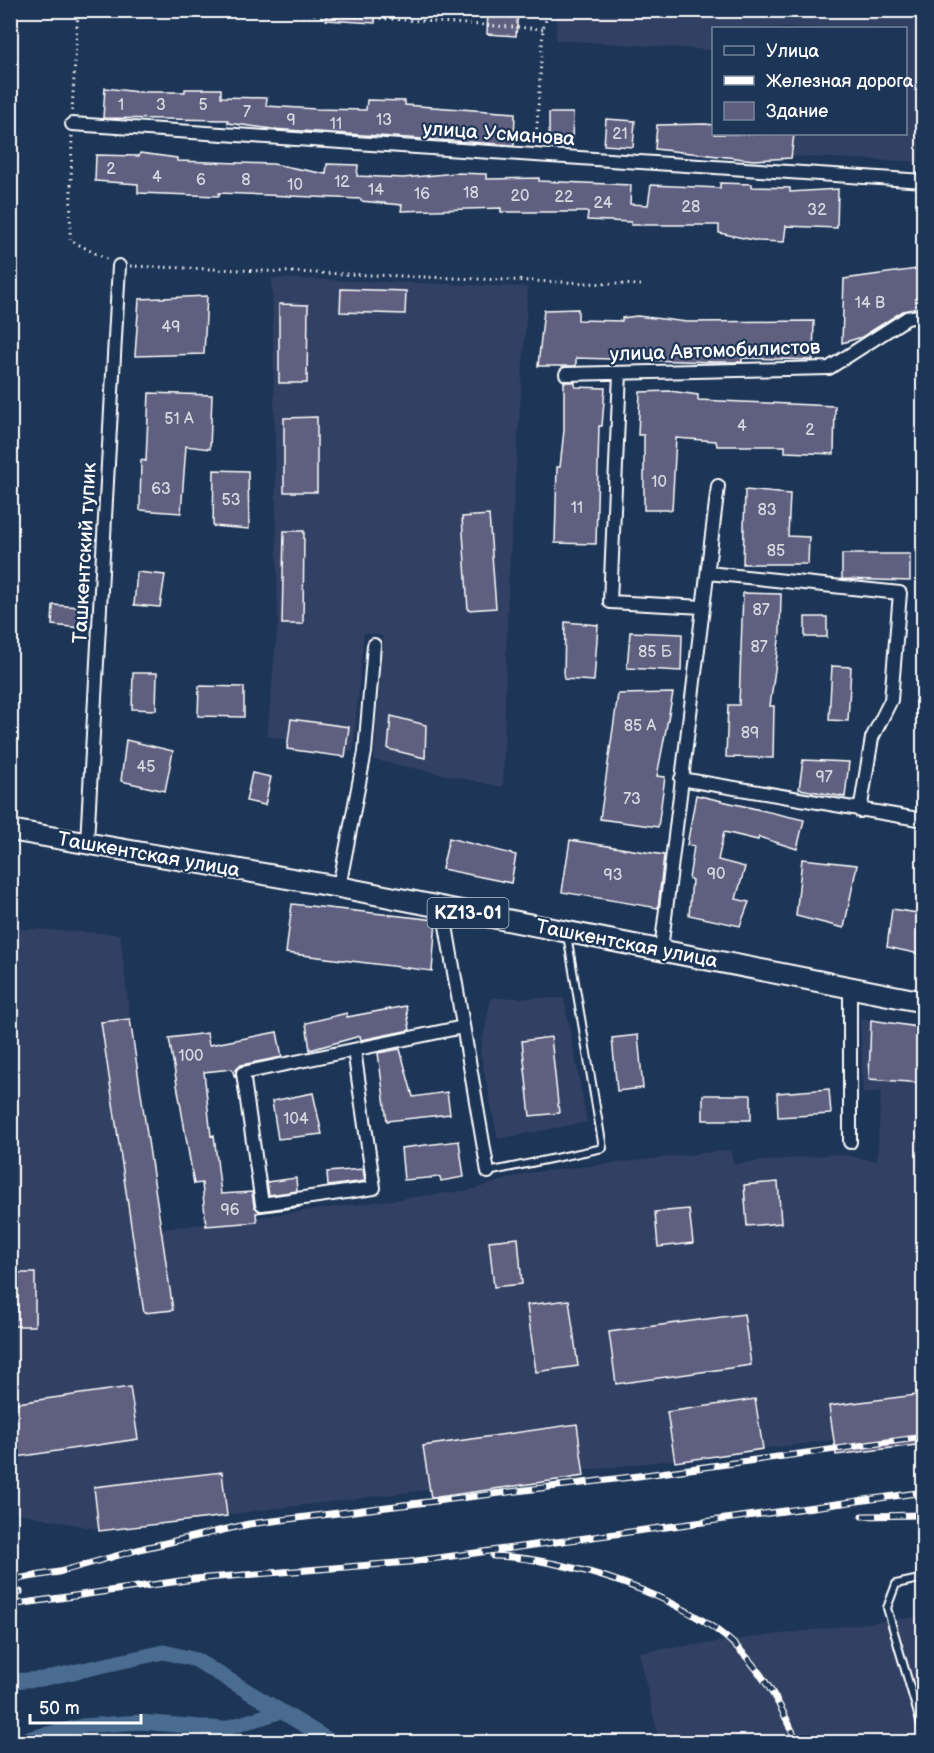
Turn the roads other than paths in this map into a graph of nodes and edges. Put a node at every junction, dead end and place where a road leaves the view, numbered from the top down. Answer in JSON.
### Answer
{"nodes":[{"id":1,"x":72,"y":124,"type":"road end"},
{"id":2,"x":924,"y":181,"type":"edge"},
{"id":3,"x":119,"y":266,"type":"road end"},
{"id":4,"x":924,"y":315,"type":"edge"},
{"id":5,"x":620,"y":372,"type":"junction"},
{"id":6,"x":566,"y":374,"type":"dead end"},
{"id":7,"x":718,"y":486,"type":"dead end"},
{"id":8,"x":708,"y":573,"type":"junction"},
{"id":9,"x":703,"y":607,"type":"junction"},
{"id":10,"x":374,"y":645,"type":"dead end"},
{"id":11,"x":681,"y":779,"type":"junction"},
{"id":12,"x":860,"y":811,"type":"junction"},
{"id":13,"x":924,"y":820,"type":"edge"},
{"id":14,"x":10,"y":830,"type":"edge"},
{"id":15,"x":87,"y":842,"type":"junction"},
{"id":16,"x":339,"y":887,"type":"junction"},
{"id":17,"x":443,"y":908,"type":"junction"},
{"id":18,"x":567,"y":932,"type":"junction"},
{"id":19,"x":661,"y":950,"type":"junction"},
{"id":20,"x":850,"y":988,"type":"junction"},
{"id":21,"x":924,"y":1002,"type":"edge"},
{"id":22,"x":463,"y":1027,"type":"junction"},
{"id":23,"x":354,"y":1050,"type":"junction"},
{"id":24,"x":850,"y":1142,"type":"dead end"},
{"id":25,"x":488,"y":1172,"type":"joint"},
{"id":26,"x":924,"y":1578,"type":"edge"},
{"id":27,"x":924,"y":1735,"type":"edge"}],
"edges":[{"from":1,"to":2,"type":"street","name":"улица Усманова"},
{"from":3,"to":15,"type":"street","name":"Ташкентский тупик"},
{"from":4,"to":5,"type":"street","name":"улица Автомобилистов"},
{"from":5,"to":6,"type":"street","name":"улица Автомобилистов"},
{"from":5,"to":9,"type":"street"},
{"from":7,"to":8,"type":"street"},
{"from":8,"to":9,"type":"street"},
{"from":8,"to":12,"type":"street"},
{"from":9,"to":11,"type":"street"},
{"from":10,"to":16,"type":"street"},
{"from":11,"to":12,"type":"street"},
{"from":11,"to":19,"type":"street"},
{"from":12,"to":13,"type":"street"},
{"from":14,"to":15,"type":"main road","name":"Ташкентская улица","number":"KZ13-01"},
{"from":15,"to":16,"type":"main road","name":"Ташкентская улица","number":"KZ13-01"},
{"from":16,"to":17,"type":"main road","name":"Ташкентская улица","number":"KZ13-01"},
{"from":17,"to":18,"type":"main road","name":"Ташкентская улица","number":"KZ13-01"},
{"from":17,"to":22,"type":"street"},
{"from":18,"to":19,"type":"main road","name":"Ташкентская улица","number":"KZ13-01"},
{"from":18,"to":25,"type":"lane"},
{"from":19,"to":20,"type":"main road","name":"Ташкентская улица","number":"KZ13-01"},
{"from":20,"to":21,"type":"main road","name":"Ташкентская улица","number":"KZ13-01"},
{"from":20,"to":24,"type":"street"},
{"from":22,"to":23,"type":"street"},
{"from":22,"to":25,"type":"street"},
{"from":23,"to":23,"type":"street"},
{"from":26,"to":27,"type":"lane"}]}
